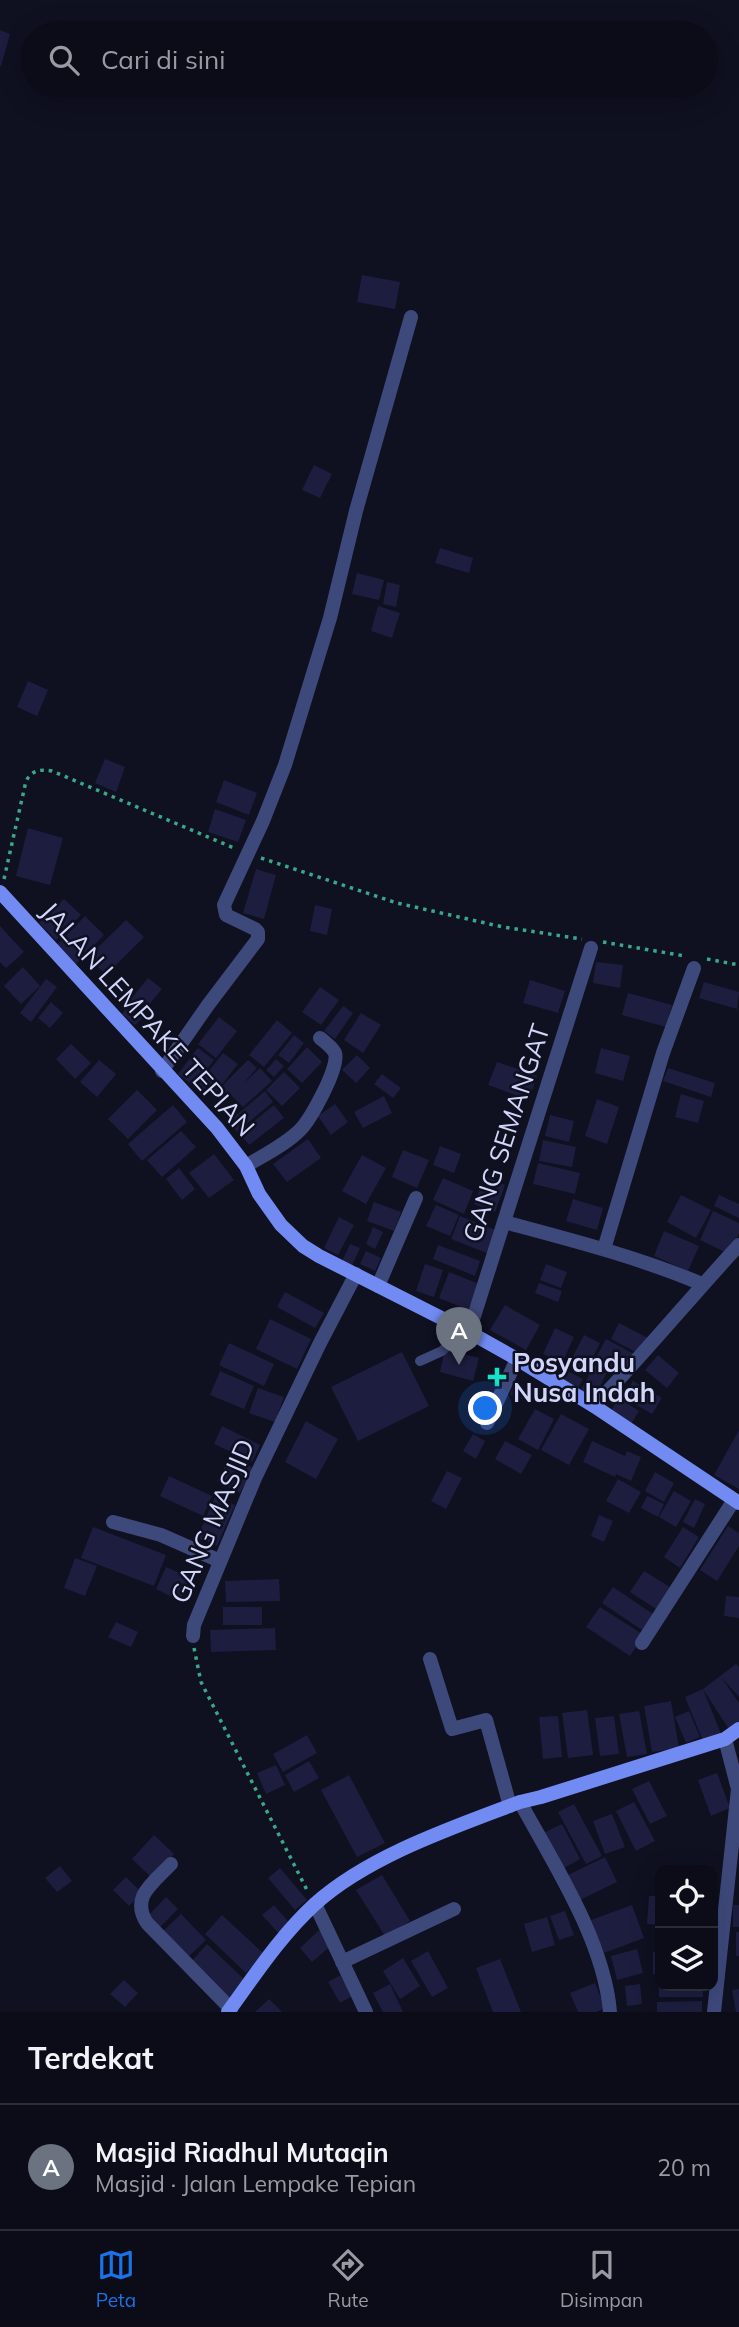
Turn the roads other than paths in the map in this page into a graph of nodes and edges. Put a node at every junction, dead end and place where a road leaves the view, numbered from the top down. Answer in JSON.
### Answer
{"nodes":[{"id":1,"x":411,"y":317,"type":"dead end"},
{"id":2,"x":1,"y":893,"type":"edge"},
{"id":3,"x":591,"y":948,"type":"dead end"},
{"id":4,"x":694,"y":968,"type":"dead end"},
{"id":5,"x":320,"y":1038,"type":"dead end"},
{"id":6,"x":162,"y":1071,"type":"junction"},
{"id":7,"x":246,"y":1166,"type":"junction"},
{"id":8,"x":416,"y":1198,"type":"dead end"},
{"id":9,"x":504,"y":1222,"type":"junction"},
{"id":10,"x":739,"y":1245,"type":"edge"},
{"id":11,"x":604,"y":1248,"type":"junction"},
{"id":12,"x":356,"y":1275,"type":"junction"},
{"id":13,"x":702,"y":1284,"type":"junction"},
{"id":14,"x":377,"y":1286,"type":"junction"},
{"id":15,"x":467,"y":1331,"type":"junction"},
{"id":16,"x":517,"y":1359,"type":"junction"},
{"id":17,"x":421,"y":1361,"type":"dead end"},
{"id":18,"x":594,"y":1406,"type":"junction"},
{"id":19,"x":486,"y":1423,"type":"dead end"},
{"id":20,"x":736,"y":1502,"type":"edge"},
{"id":21,"x":113,"y":1522,"type":"dead end"},
{"id":22,"x":220,"y":1561,"type":"junction"},
{"id":23,"x":193,"y":1636,"type":"road end"},
{"id":24,"x":642,"y":1643,"type":"dead end"},
{"id":25,"x":430,"y":1658,"type":"dead end"},
{"id":26,"x":739,"y":1729,"type":"edge"},
{"id":27,"x":725,"y":1739,"type":"junction"},
{"id":28,"x":515,"y":1804,"type":"junction"},
{"id":29,"x":171,"y":1864,"type":"dead end"},
{"id":30,"x":315,"y":1904,"type":"junction"},
{"id":31,"x":454,"y":1909,"type":"dead end"},
{"id":32,"x":342,"y":1962,"type":"junction"},
{"id":33,"x":229,"y":2010,"type":"edge"},
{"id":34,"x":366,"y":2012,"type":"edge"},
{"id":35,"x":610,"y":2012,"type":"edge"},
{"id":36,"x":714,"y":2012,"type":"edge"}],
"edges":[{"from":1,"to":6,"type":"street"},
{"from":2,"to":6,"type":"street","name":"JALAN LEMPAKE TEPIAN"},
{"from":3,"to":9,"type":"street","name":"GANG SEMANGAT"},
{"from":4,"to":11,"type":"street"},
{"from":5,"to":7,"type":"street"},
{"from":6,"to":7,"type":"street","name":"JALAN LEMPAKE TEPIAN"},
{"from":7,"to":12,"type":"street","name":"JALAN LEMPAKE TEPIAN"},
{"from":8,"to":14,"type":"street"},
{"from":9,"to":11,"type":"street"},
{"from":9,"to":15,"type":"street","name":"GANG SEMANGAT"},
{"from":10,"to":13,"type":"street"},
{"from":11,"to":13,"type":"street"},
{"from":12,"to":14,"type":"street","name":"JALAN LEMPAKE TEPIAN"},
{"from":12,"to":22,"type":"street","name":"GANG MASJID"},
{"from":13,"to":18,"type":"street"},
{"from":14,"to":15,"type":"street","name":"JALAN LEMPAKE TEPIAN"},
{"from":15,"to":16,"type":"street","name":"JALAN LEMPAKE TEPIAN"},
{"from":15,"to":17,"type":"lane"},
{"from":16,"to":18,"type":"street","name":"JALAN LEMPAKE TEPIAN"},
{"from":16,"to":19,"type":"street"},
{"from":18,"to":20,"type":"street","name":"JALAN LEMPAKE TEPIAN"},
{"from":20,"to":24,"type":"street"},
{"from":21,"to":22,"type":"street"},
{"from":22,"to":23,"type":"street","name":"GANG MASJID"},
{"from":25,"to":28,"type":"street"},
{"from":26,"to":27,"type":"street"},
{"from":27,"to":28,"type":"street"},
{"from":27,"to":36,"type":"street"},
{"from":28,"to":30,"type":"street"},
{"from":28,"to":35,"type":"street"},
{"from":29,"to":33,"type":"street"},
{"from":30,"to":32,"type":"street"},
{"from":30,"to":33,"type":"street"},
{"from":31,"to":32,"type":"street"},
{"from":32,"to":34,"type":"street"}]}
